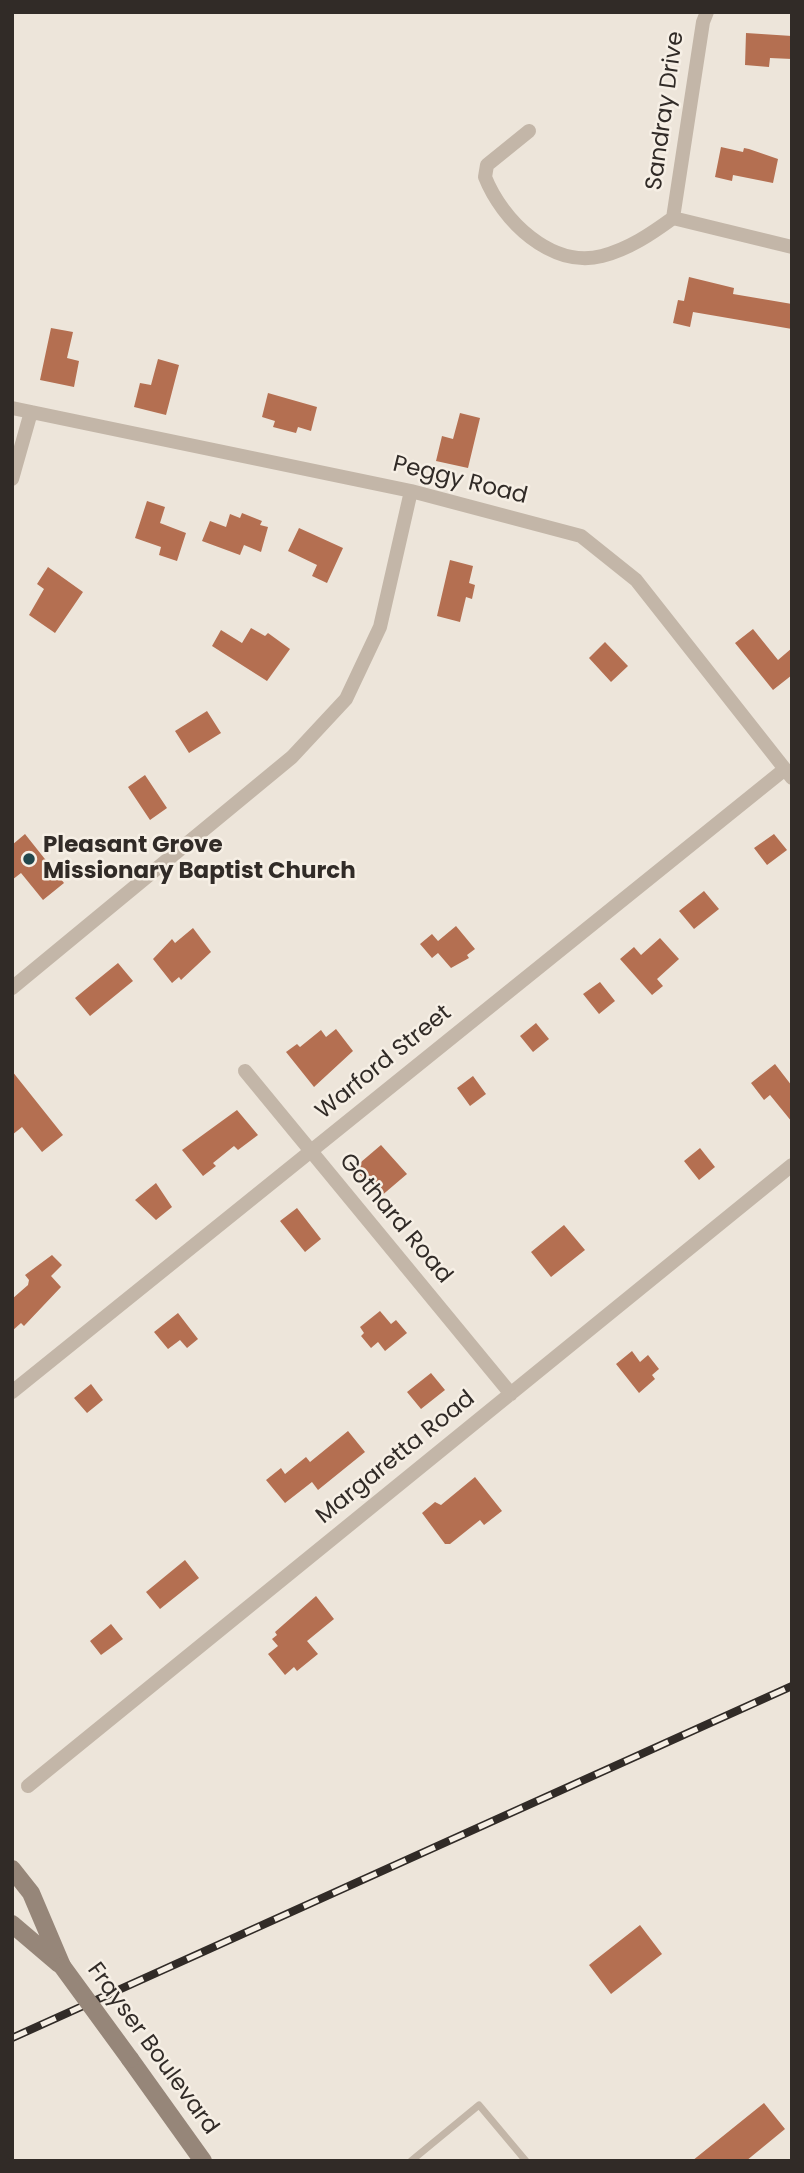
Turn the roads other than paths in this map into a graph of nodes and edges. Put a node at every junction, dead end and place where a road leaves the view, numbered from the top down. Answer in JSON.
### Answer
{"nodes":[{"id":1,"x":707,"y":12,"type":"edge"},
{"id":2,"x":529,"y":131,"type":"dead end"},
{"id":3,"x":673,"y":218,"type":"junction"},
{"id":4,"x":792,"y":247,"type":"edge"},
{"id":5,"x":12,"y":408,"type":"edge"},
{"id":6,"x":31,"y":412,"type":"junction"},
{"id":7,"x":12,"y":479,"type":"edge"},
{"id":8,"x":411,"y":491,"type":"junction"},
{"id":9,"x":788,"y":773,"type":"edge"},
{"id":10,"x":12,"y":988,"type":"edge"},
{"id":11,"x":245,"y":1071,"type":"dead end"},
{"id":12,"x":310,"y":1152,"type":"junction"},
{"id":13,"x":792,"y":1165,"type":"edge"},
{"id":14,"x":12,"y":1392,"type":"edge"},
{"id":15,"x":511,"y":1394,"type":"junction"},
{"id":16,"x":28,"y":1786,"type":"dead end"},
{"id":17,"x":12,"y":1869,"type":"edge"},
{"id":18,"x":12,"y":1924,"type":"edge"},
{"id":19,"x":62,"y":1966,"type":"junction"},
{"id":20,"x":203,"y":2161,"type":"edge"},
{"id":21,"x":411,"y":2161,"type":"edge"},
{"id":22,"x":526,"y":2161,"type":"edge"}],
"edges":[{"from":1,"to":3,"type":"street","name":"Sandray Drive"},
{"from":2,"to":3,"type":"street"},
{"from":3,"to":4,"type":"street"},
{"from":5,"to":6,"type":"street","name":"Peggy Road"},
{"from":6,"to":7,"type":"street"},
{"from":6,"to":8,"type":"street","name":"Peggy Road"},
{"from":8,"to":9,"type":"street","name":"Peggy Road"},
{"from":8,"to":10,"type":"street"},
{"from":9,"to":12,"type":"street","name":"Warford Street"},
{"from":11,"to":12,"type":"street","name":"Gothard Road"},
{"from":12,"to":14,"type":"street","name":"Warford Street"},
{"from":12,"to":15,"type":"street","name":"Gothard Road"},
{"from":13,"to":15,"type":"street","name":"Margaretta Road"},
{"from":15,"to":16,"type":"street","name":"Margaretta Road"},
{"from":17,"to":19,"type":"main road"},
{"from":18,"to":19,"type":"main road"},
{"from":19,"to":20,"type":"main road","name":"Frayser Boulevard","bridge":true},
{"from":21,"to":22,"type":"lane"}]}
